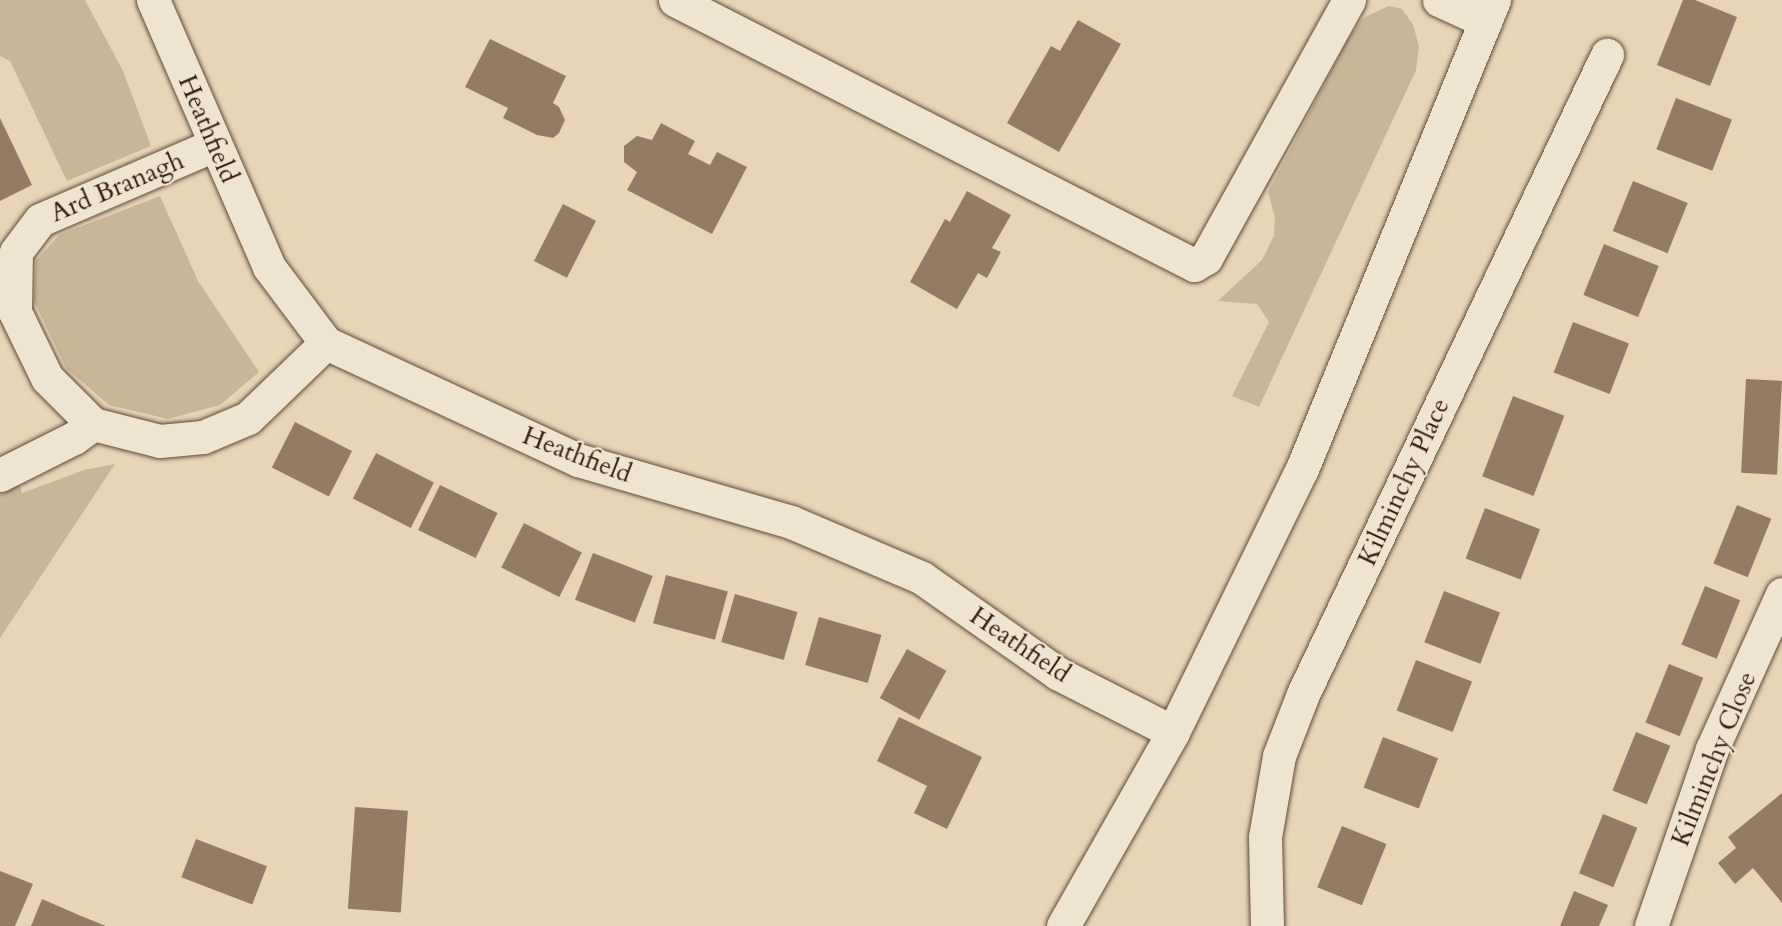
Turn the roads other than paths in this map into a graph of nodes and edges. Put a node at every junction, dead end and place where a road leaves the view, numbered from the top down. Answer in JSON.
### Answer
{"nodes":[{"id":1,"x":153,"y":0,"type":"edge"},
{"id":2,"x":675,"y":0,"type":"edge"},
{"id":3,"x":1349,"y":0,"type":"edge"},
{"id":4,"x":1439,"y":0,"type":"edge"},
{"id":5,"x":1489,"y":10,"type":"edge"},
{"id":6,"x":1607,"y":55,"type":"dead end"},
{"id":7,"x":214,"y":145,"type":"junction"},
{"id":8,"x":326,"y":344,"type":"junction"},
{"id":9,"x":93,"y":424,"type":"junction"},
{"id":10,"x":0,"y":475,"type":"edge"},
{"id":11,"x":1782,"y":594,"type":"edge"},
{"id":12,"x":1173,"y":732,"type":"junction"},
{"id":13,"x":1063,"y":926,"type":"edge"},
{"id":14,"x":1267,"y":926,"type":"edge"},
{"id":15,"x":1651,"y":926,"type":"edge"}],
"edges":[{"from":1,"to":7,"type":"street","name":"Heathfield"},
{"from":2,"to":3,"type":"street"},
{"from":4,"to":5,"type":"street"},
{"from":5,"to":12,"type":"street"},
{"from":6,"to":14,"type":"street","name":"Kilminchy Place"},
{"from":7,"to":8,"type":"street","name":"Heathfield"},
{"from":7,"to":9,"type":"street","name":"Ard Branagh"},
{"from":8,"to":9,"type":"street"},
{"from":8,"to":12,"type":"street","name":"Heathfield"},
{"from":9,"to":10,"type":"street"},
{"from":11,"to":15,"type":"street","name":"Kilminchy Close"},
{"from":12,"to":13,"type":"street"}]}
